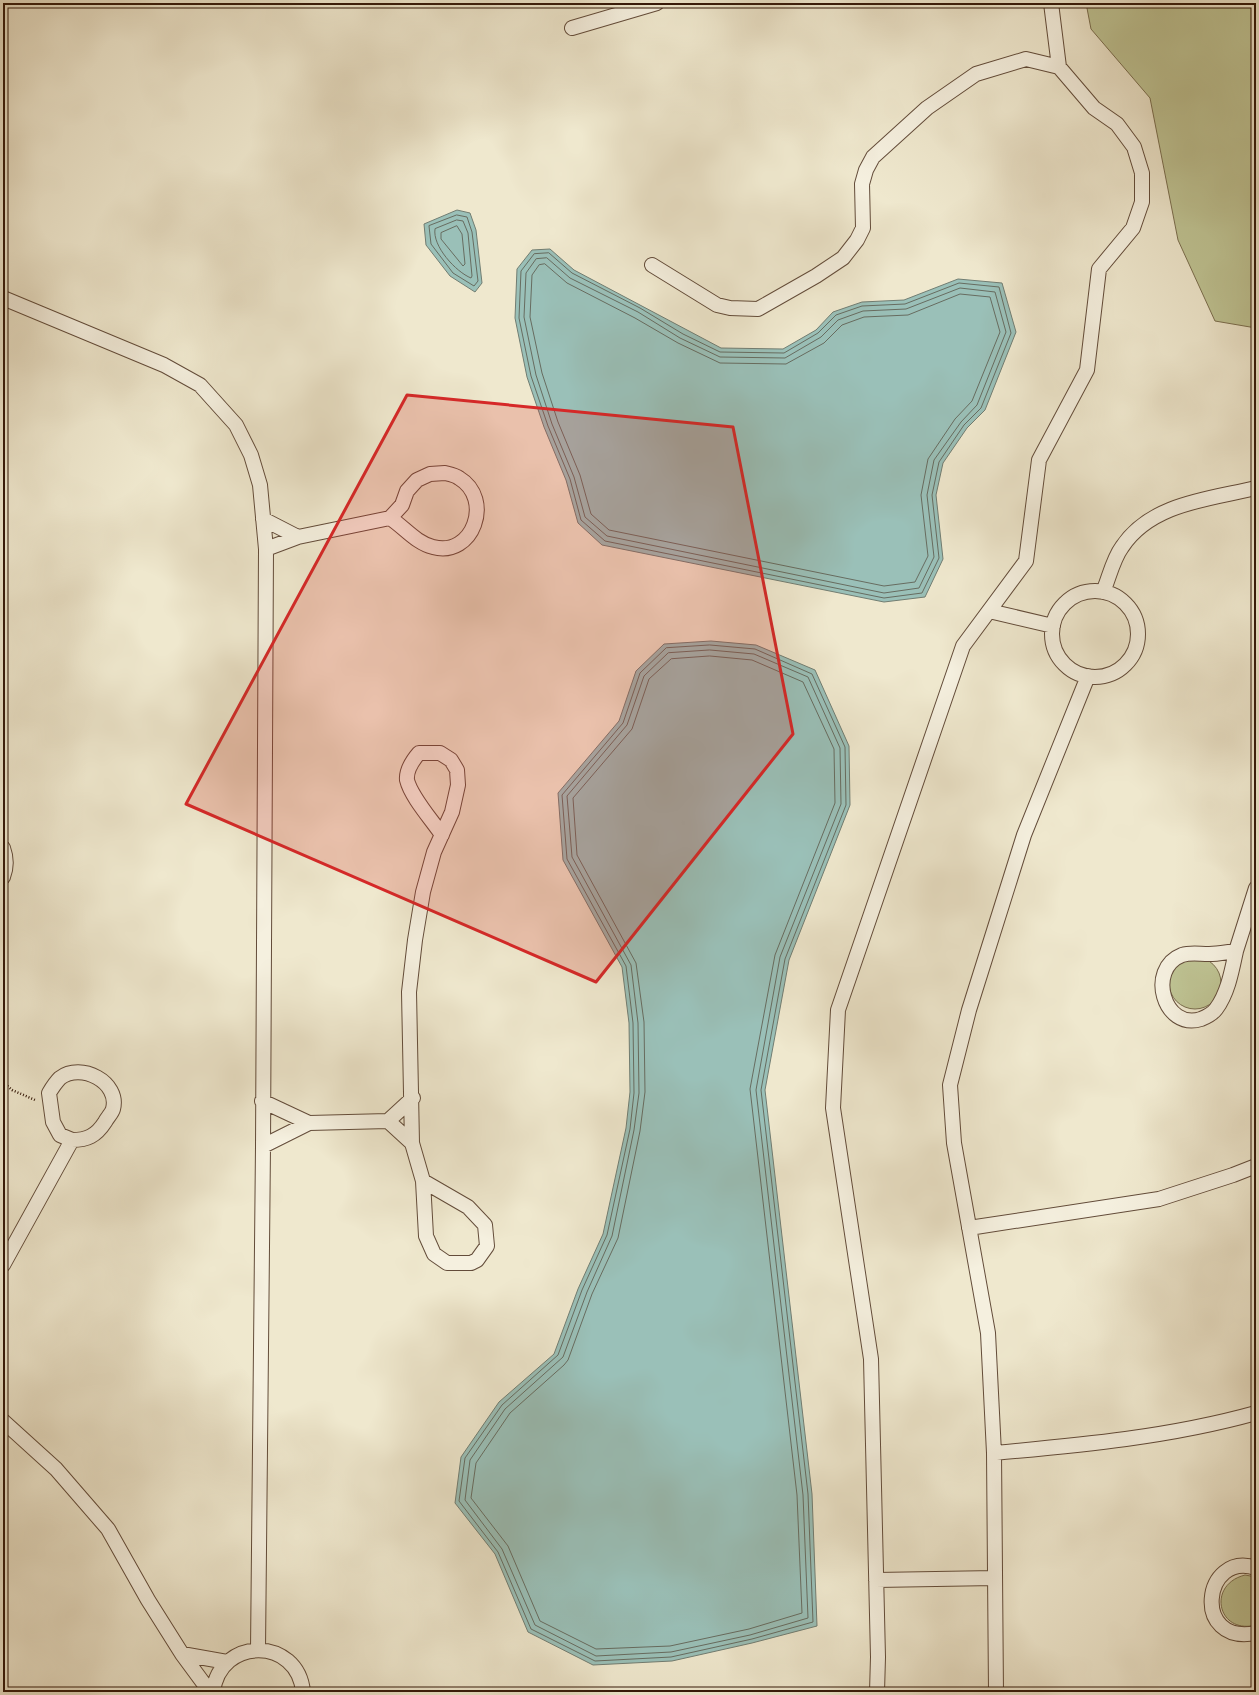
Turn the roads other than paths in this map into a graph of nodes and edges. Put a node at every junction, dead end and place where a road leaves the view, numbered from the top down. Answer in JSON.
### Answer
{"nodes":[{"id":1,"x":657,"y":3,"type":"edge"},
{"id":2,"x":1051,"y":3,"type":"edge"},
{"id":3,"x":572,"y":28,"type":"dead end"},
{"id":4,"x":1060,"y":67,"type":"junction"},
{"id":5,"x":652,"y":265,"type":"dead end"},
{"id":6,"x":3,"y":298,"type":"edge"},
{"id":7,"x":1256,"y":488,"type":"edge"},
{"id":8,"x":390,"y":518,"type":"junction"},
{"id":9,"x":263,"y":519,"type":"junction"},
{"id":10,"x":298,"y":537,"type":"junction"},
{"id":11,"x":266,"y":549,"type":"junction"},
{"id":12,"x":1103,"y":592,"type":"junction"},
{"id":13,"x":989,"y":610,"type":"junction"},
{"id":14,"x":1054,"y":626,"type":"junction"},
{"id":15,"x":1088,"y":676,"type":"junction"},
{"id":16,"x":442,"y":835,"type":"junction"},
{"id":17,"x":3,"y":848,"type":"edge"},
{"id":18,"x":3,"y":877,"type":"edge"},
{"id":19,"x":1256,"y":888,"type":"edge"},
{"id":20,"x":1236,"y":951,"type":"junction"},
{"id":21,"x":413,"y":1098,"type":"junction"},
{"id":22,"x":262,"y":1101,"type":"junction"},
{"id":23,"x":388,"y":1120,"type":"junction"},
{"id":24,"x":309,"y":1123,"type":"junction"},
{"id":25,"x":72,"y":1140,"type":"junction"},
{"id":26,"x":412,"y":1143,"type":"junction"},
{"id":27,"x":263,"y":1146,"type":"junction"},
{"id":28,"x":1256,"y":1166,"type":"edge"},
{"id":29,"x":423,"y":1182,"type":"junction"},
{"id":30,"x":969,"y":1228,"type":"junction"},
{"id":31,"x":3,"y":1265,"type":"edge"},
{"id":32,"x":1256,"y":1413,"type":"edge"},
{"id":33,"x":3,"y":1421,"type":"edge"},
{"id":34,"x":994,"y":1453,"type":"junction"},
{"id":35,"x":1256,"y":1568,"type":"edge"},
{"id":36,"x":995,"y":1578,"type":"junction"},
{"id":37,"x":876,"y":1580,"type":"junction"},
{"id":38,"x":1256,"y":1634,"type":"edge"},
{"id":39,"x":258,"y":1650,"type":"junction"},
{"id":40,"x":182,"y":1654,"type":"junction"},
{"id":41,"x":227,"y":1662,"type":"junction"},
{"id":42,"x":210,"y":1692,"type":"edge"},
{"id":43,"x":213,"y":1692,"type":"edge"},
{"id":44,"x":303,"y":1692,"type":"edge"},
{"id":45,"x":877,"y":1692,"type":"edge"},
{"id":46,"x":996,"y":1692,"type":"edge"}],
"edges":[{"from":1,"to":3,"type":"street"},
{"from":2,"to":4,"type":"street"},
{"from":4,"to":5,"type":"street"},
{"from":4,"to":13,"type":"street"},
{"from":6,"to":9,"type":"street"},
{"from":7,"to":12,"type":"street"},
{"from":8,"to":8,"type":"street"},
{"from":8,"to":10,"type":"street"},
{"from":9,"to":10,"type":"street"},
{"from":9,"to":11,"type":"street"},
{"from":10,"to":11,"type":"street"},
{"from":11,"to":22,"type":"street"},
{"from":12,"to":14,"type":"street"},
{"from":12,"to":15,"type":"street"},
{"from":13,"to":14,"type":"street"},
{"from":13,"to":37,"type":"street"},
{"from":14,"to":15,"type":"street"},
{"from":15,"to":30,"type":"street"},
{"from":16,"to":16,"type":"street"},
{"from":16,"to":21,"type":"street"},
{"from":17,"to":18,"type":"street"},
{"from":19,"to":20,"type":"street"},
{"from":20,"to":20,"type":"street"},
{"from":21,"to":23,"type":"street"},
{"from":21,"to":26,"type":"street"},
{"from":22,"to":24,"type":"street"},
{"from":22,"to":27,"type":"street"},
{"from":23,"to":24,"type":"street"},
{"from":23,"to":26,"type":"street"},
{"from":24,"to":27,"type":"street"},
{"from":25,"to":25,"type":"street"},
{"from":25,"to":31,"type":"street"},
{"from":26,"to":29,"type":"street"},
{"from":27,"to":39,"type":"street"},
{"from":28,"to":30,"type":"street"},
{"from":29,"to":29,"type":"street"},
{"from":30,"to":34,"type":"street"},
{"from":32,"to":34,"type":"street"},
{"from":33,"to":40,"type":"street"},
{"from":34,"to":36,"type":"street"},
{"from":35,"to":38,"type":"street"},
{"from":36,"to":37,"type":"street"},
{"from":36,"to":46,"type":"street"},
{"from":37,"to":45,"type":"street"},
{"from":39,"to":41,"type":"street"},
{"from":39,"to":44,"type":"street"},
{"from":40,"to":41,"type":"street"},
{"from":40,"to":42,"type":"street"},
{"from":41,"to":43,"type":"street"}]}
